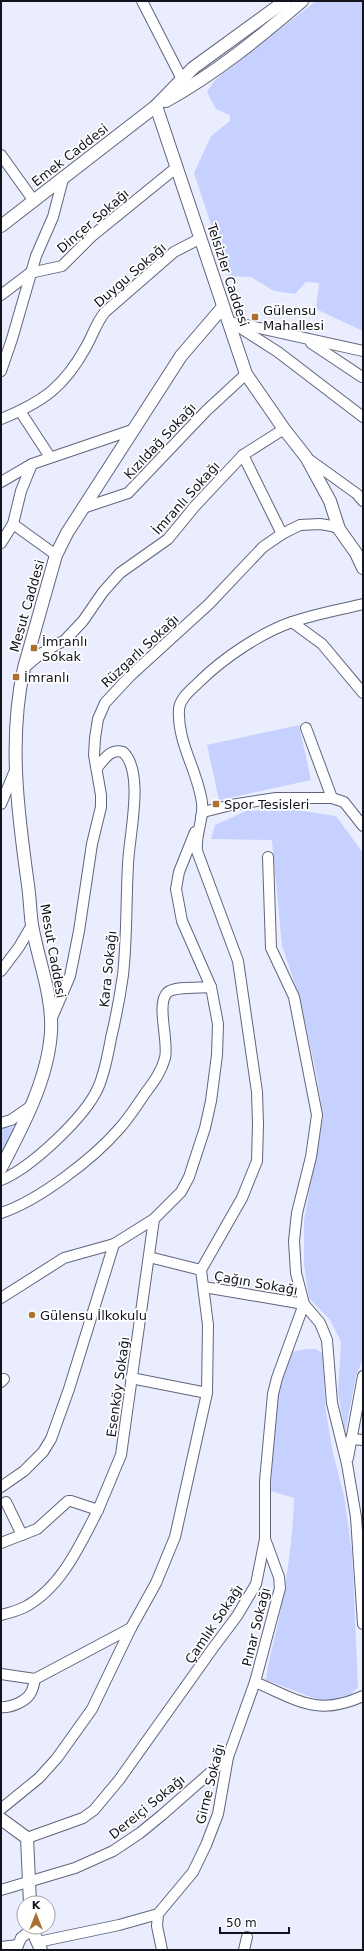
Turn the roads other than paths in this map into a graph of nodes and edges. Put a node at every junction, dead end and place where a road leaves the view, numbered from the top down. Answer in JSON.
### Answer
{"nodes":[{"id":1,"x":142,"y":1,"type":"edge"},
{"id":2,"x":285,"y":1,"type":"edge"},
{"id":3,"x":302,"y":1,"type":"edge"},
{"id":4,"x":184,"y":84,"type":"junction"},
{"id":5,"x":156,"y":106,"type":"junction"},
{"id":6,"x":1,"y":155,"type":"edge"},
{"id":7,"x":176,"y":167,"type":"junction"},
{"id":8,"x":63,"y":179,"type":"junction"},
{"id":9,"x":34,"y":201,"type":"junction"},
{"id":10,"x":1,"y":226,"type":"edge"},
{"id":11,"x":201,"y":238,"type":"junction"},
{"id":12,"x":30,"y":273,"type":"junction"},
{"id":13,"x":1,"y":295,"type":"edge"},
{"id":14,"x":223,"y":307,"type":"junction"},
{"id":15,"x":228,"y":320,"type":"junction"},
{"id":16,"x":306,"y":340,"type":"junction"},
{"id":17,"x":363,"y":351,"type":"edge"},
{"id":18,"x":1,"y":371,"type":"edge"},
{"id":19,"x":246,"y":374,"type":"junction"},
{"id":20,"x":362,"y":377,"type":"edge"},
{"id":21,"x":20,"y":411,"type":"junction"},
{"id":22,"x":363,"y":417,"type":"edge"},
{"id":23,"x":1,"y":419,"type":"edge"},
{"id":24,"x":135,"y":429,"type":"junction"},
{"id":25,"x":284,"y":429,"type":"junction"},
{"id":26,"x":243,"y":455,"type":"junction"},
{"id":27,"x":50,"y":457,"type":"junction"},
{"id":28,"x":306,"y":457,"type":"junction"},
{"id":29,"x":32,"y":464,"type":"junction"},
{"id":30,"x":1,"y":482,"type":"edge"},
{"id":31,"x":363,"y":501,"type":"edge"},
{"id":32,"x":83,"y":508,"type":"junction"},
{"id":33,"x":13,"y":524,"type":"junction"},
{"id":34,"x":339,"y":530,"type":"junction"},
{"id":35,"x":282,"y":534,"type":"junction"},
{"id":36,"x":1,"y":543,"type":"edge"},
{"id":37,"x":56,"y":555,"type":"junction"},
{"id":38,"x":363,"y":568,"type":"edge"},
{"id":39,"x":363,"y":604,"type":"edge"},
{"id":40,"x":292,"y":622,"type":"junction"},
{"id":41,"x":24,"y":668,"type":"junction"},
{"id":42,"x":363,"y":693,"type":"edge"},
{"id":43,"x":306,"y":728,"type":"dead end"},
{"id":44,"x":16,"y":768,"type":"junction"},
{"id":45,"x":97,"y":768,"type":"junction"},
{"id":46,"x":332,"y":798,"type":"junction"},
{"id":47,"x":1,"y":804,"type":"edge"},
{"id":48,"x":203,"y":812,"type":"junction"},
{"id":49,"x":363,"y":826,"type":"edge"},
{"id":50,"x":268,"y":857,"type":"dead end"},
{"id":51,"x":32,"y":925,"type":"junction"},
{"id":52,"x":1,"y":971,"type":"edge"},
{"id":53,"x":211,"y":987,"type":"junction"},
{"id":54,"x":51,"y":1021,"type":"junction"},
{"id":55,"x":30,"y":1107,"type":"junction"},
{"id":56,"x":1,"y":1123,"type":"edge"},
{"id":57,"x":1,"y":1168,"type":"edge"},
{"id":58,"x":1,"y":1180,"type":"edge"},
{"id":59,"x":1,"y":1213,"type":"edge"},
{"id":60,"x":154,"y":1219,"type":"junction"},
{"id":61,"x":114,"y":1244,"type":"junction"},
{"id":62,"x":149,"y":1257,"type":"junction"},
{"id":63,"x":201,"y":1270,"type":"junction"},
{"id":64,"x":204,"y":1287,"type":"junction"},
{"id":65,"x":1,"y":1298,"type":"edge"},
{"id":66,"x":304,"y":1304,"type":"junction"},
{"id":67,"x":363,"y":1376,"type":"edge"},
{"id":68,"x":131,"y":1378,"type":"junction"},
{"id":69,"x":207,"y":1393,"type":"junction"},
{"id":70,"x":351,"y":1439,"type":"junction"},
{"id":71,"x":363,"y":1440,"type":"edge"},
{"id":72,"x":347,"y":1464,"type":"junction"},
{"id":73,"x":1,"y":1487,"type":"edge"},
{"id":74,"x":6,"y":1502,"type":"dead end"},
{"id":75,"x":98,"y":1510,"type":"junction"},
{"id":76,"x":22,"y":1535,"type":"junction"},
{"id":77,"x":265,"y":1539,"type":"junction"},
{"id":78,"x":1,"y":1543,"type":"edge"},
{"id":79,"x":1,"y":1615,"type":"edge"},
{"id":80,"x":363,"y":1624,"type":"edge"},
{"id":81,"x":131,"y":1628,"type":"junction"},
{"id":82,"x":1,"y":1674,"type":"edge"},
{"id":83,"x":35,"y":1679,"type":"junction"},
{"id":84,"x":255,"y":1682,"type":"junction"},
{"id":85,"x":363,"y":1696,"type":"edge"},
{"id":86,"x":1,"y":1707,"type":"edge"},
{"id":87,"x":228,"y":1757,"type":"junction"},
{"id":88,"x":1,"y":1809,"type":"edge"},
{"id":89,"x":1,"y":1819,"type":"edge"},
{"id":90,"x":27,"y":1838,"type":"junction"},
{"id":91,"x":29,"y":1882,"type":"junction"},
{"id":92,"x":1,"y":1890,"type":"edge"},
{"id":93,"x":30,"y":1895,"type":"edge"},
{"id":94,"x":158,"y":1914,"type":"junction"},
{"id":95,"x":24,"y":1935,"type":"edge"},
{"id":96,"x":34,"y":1935,"type":"edge"},
{"id":97,"x":247,"y":1937,"type":"dead end"},
{"id":98,"x":40,"y":1946,"type":"edge"},
{"id":99,"x":1,"y":1947,"type":"edge"},
{"id":100,"x":17,"y":1948,"type":"edge"},
{"id":101,"x":162,"y":1950,"type":"edge"},
{"id":102,"x":244,"y":1950,"type":"edge"}],
"edges":[{"from":1,"to":4,"type":"street"},
{"from":2,"to":4,"type":"street","name":"Emek Caddesi"},
{"from":3,"to":4,"type":"street","name":"Emek Caddesi"},
{"from":4,"to":5,"type":"street","name":"Emek Caddesi"},
{"from":5,"to":7,"type":"street","name":"Telsizler Caddesi"},
{"from":5,"to":8,"type":"street","name":"Emek Caddesi"},
{"from":6,"to":9,"type":"street"},
{"from":7,"to":11,"type":"street","name":"Telsizler Caddesi"},
{"from":7,"to":12,"type":"street","name":"Dinçer Sokağı"},
{"from":8,"to":9,"type":"street","name":"Emek Caddesi"},
{"from":8,"to":12,"type":"street"},
{"from":9,"to":10,"type":"street","name":"Emek Caddesi"},
{"from":11,"to":14,"type":"street","name":"Telsizler Caddesi"},
{"from":11,"to":21,"type":"street","name":"Duygu Sokağı"},
{"from":12,"to":13,"type":"street","name":"Dinçer Sokağı"},
{"from":12,"to":18,"type":"street"},
{"from":14,"to":15,"type":"street","name":"Telsizler Caddesi"},
{"from":14,"to":24,"type":"street","name":"Mesut Caddesi"},
{"from":15,"to":16,"type":"street"},
{"from":15,"to":19,"type":"street","name":"Telsizler Caddesi"},
{"from":15,"to":22,"type":"street"},
{"from":16,"to":17,"type":"street"},
{"from":16,"to":20,"type":"street"},
{"from":19,"to":25,"type":"street","name":"Telsizler Caddesi"},
{"from":19,"to":32,"type":"street","name":"Kızıldağ Sokağı"},
{"from":21,"to":23,"type":"street","name":"Duygu Sokağı"},
{"from":21,"to":27,"type":"street"},
{"from":24,"to":27,"type":"street"},
{"from":24,"to":32,"type":"street","name":"Mesut Caddesi"},
{"from":25,"to":26,"type":"street","name":"İmranlı Sokağı"},
{"from":25,"to":28,"type":"street","name":"Telsizler Caddesi"},
{"from":26,"to":35,"type":"street"},
{"from":26,"to":41,"type":"street","name":"İmranlı Sokağı"},
{"from":27,"to":29,"type":"street"},
{"from":28,"to":31,"type":"street"},
{"from":28,"to":34,"type":"street","name":"Telsizler Caddesi"},
{"from":29,"to":30,"type":"street"},
{"from":29,"to":33,"type":"street"},
{"from":32,"to":37,"type":"street","name":"Mesut Caddesi"},
{"from":33,"to":36,"type":"street"},
{"from":33,"to":37,"type":"street"},
{"from":34,"to":35,"type":"street","name":"Rüzgarlı Sokağı"},
{"from":34,"to":38,"type":"street","name":"Telsizler Caddesi"},
{"from":35,"to":45,"type":"street","name":"Rüzgarlı Sokağı"},
{"from":37,"to":41,"type":"street","name":"Mesut Caddesi"},
{"from":39,"to":40,"type":"street"},
{"from":40,"to":42,"type":"street"},
{"from":40,"to":48,"type":"street"},
{"from":41,"to":44,"type":"street","name":"Mesut Caddesi"},
{"from":43,"to":46,"type":"street"},
{"from":44,"to":47,"type":"street"},
{"from":44,"to":51,"type":"street","name":"Mesut Caddesi"},
{"from":45,"to":54,"type":"street","name":"Rüzgarlı Sokağı"},
{"from":45,"to":58,"type":"street","name":"Kara Sokağı"},
{"from":46,"to":48,"type":"street"},
{"from":46,"to":49,"type":"street"},
{"from":48,"to":53,"type":"street"},
{"from":48,"to":63,"type":"street"},
{"from":50,"to":66,"type":"street"},
{"from":51,"to":52,"type":"street"},
{"from":51,"to":54,"type":"street","name":"Mesut Caddesi"},
{"from":53,"to":59,"type":"street"},
{"from":53,"to":60,"type":"street"},
{"from":54,"to":55,"type":"street","name":"Mesut Caddesi"},
{"from":55,"to":56,"type":"street"},
{"from":55,"to":57,"type":"street","name":"Mesut Caddesi"},
{"from":60,"to":61,"type":"street"},
{"from":60,"to":62,"type":"street","name":"Esenköy Sokağı"},
{"from":61,"to":65,"type":"street"},
{"from":61,"to":73,"type":"street"},
{"from":62,"to":63,"type":"street"},
{"from":62,"to":68,"type":"street","name":"Esenköy Sokağı"},
{"from":63,"to":64,"type":"street"},
{"from":64,"to":66,"type":"street","name":"Çağın Sokağı"},
{"from":64,"to":69,"type":"street"},
{"from":66,"to":72,"type":"street"},
{"from":66,"to":77,"type":"street","name":"Çamlık Sokağı"},
{"from":67,"to":70,"type":"street"},
{"from":68,"to":69,"type":"street"},
{"from":68,"to":75,"type":"street","name":"Esenköy Sokağı"},
{"from":69,"to":81,"type":"street"},
{"from":70,"to":71,"type":"street"},
{"from":70,"to":72,"type":"street"},
{"from":72,"to":80,"type":"street"},
{"from":74,"to":76,"type":"street"},
{"from":75,"to":76,"type":"street"},
{"from":75,"to":79,"type":"street","name":"Esenköy Sokağı"},
{"from":76,"to":78,"type":"street"},
{"from":77,"to":84,"type":"street","name":"Pınar Sokağı"},
{"from":77,"to":90,"type":"street","name":"Çamlık Sokağı"},
{"from":81,"to":83,"type":"street"},
{"from":81,"to":88,"type":"street"},
{"from":82,"to":83,"type":"street"},
{"from":83,"to":86,"type":"street"},
{"from":84,"to":85,"type":"street","name":"Pınar Sokağı"},
{"from":84,"to":87,"type":"street","name":"Girne Sokağı"},
{"from":87,"to":91,"type":"street","name":"Dereiçi Sokağı"},
{"from":87,"to":94,"type":"street","name":"Girne Sokağı"},
{"from":89,"to":90,"type":"street"},
{"from":90,"to":91,"type":"street"},
{"from":91,"to":92,"type":"street","name":"Dereiçi Sokağı"},
{"from":91,"to":93,"type":"street"},
{"from":94,"to":98,"type":"street"},
{"from":94,"to":101,"type":"street"},
{"from":95,"to":100,"type":"street"},
{"from":96,"to":98,"type":"street"},
{"from":97,"to":102,"type":"street"},
{"from":99,"to":100,"type":"street"}]}
